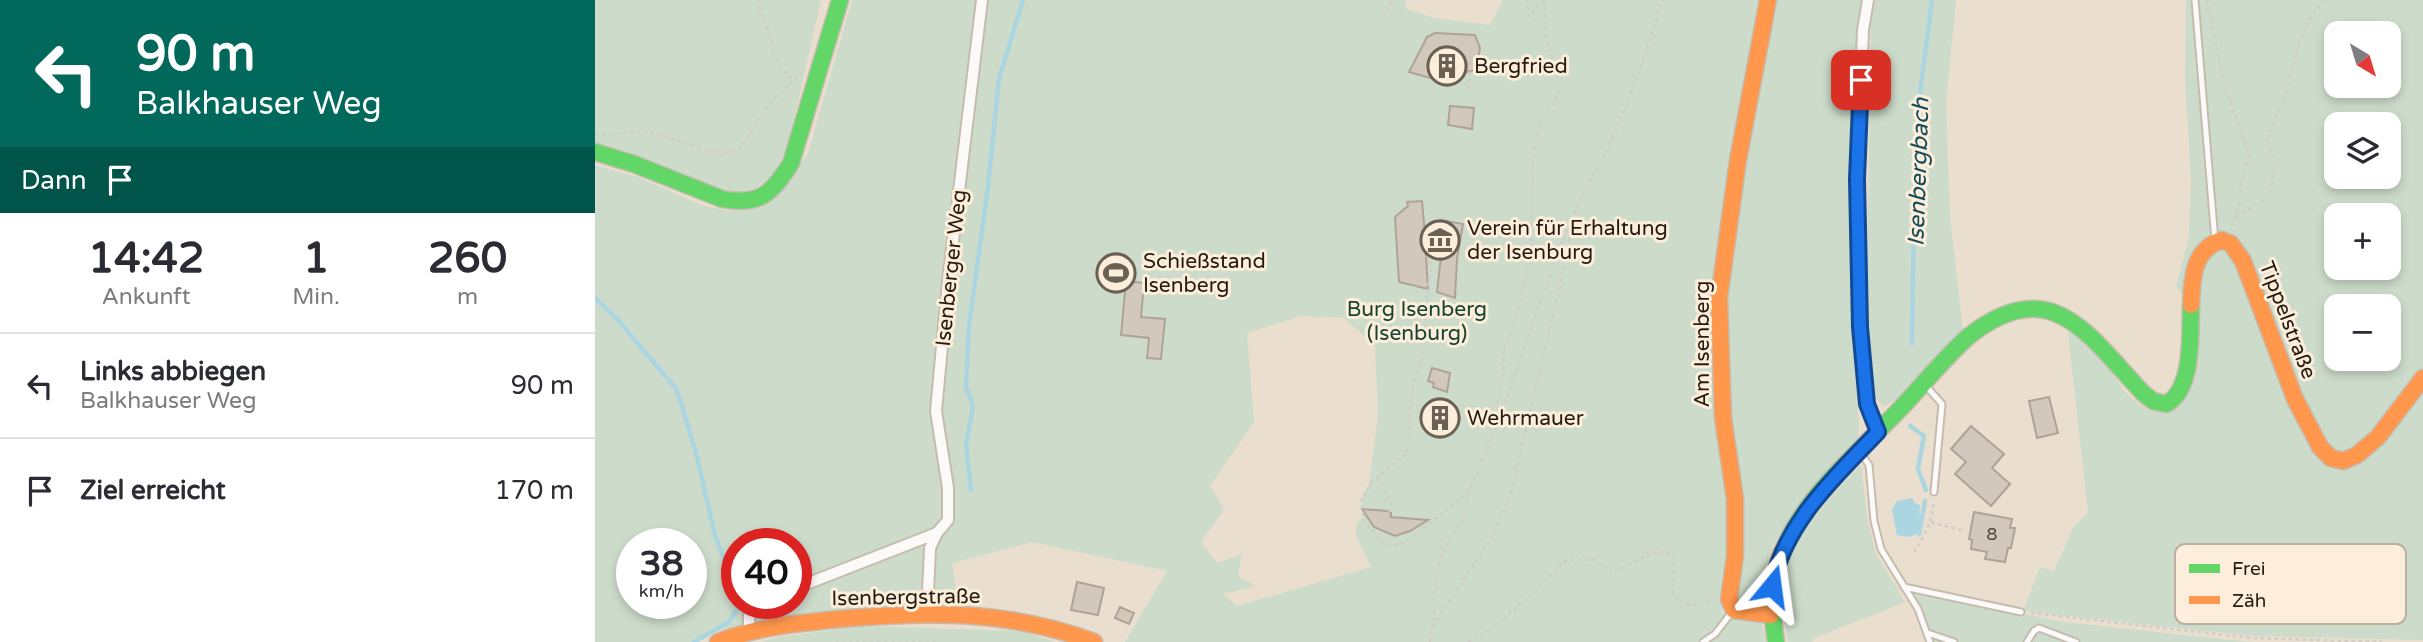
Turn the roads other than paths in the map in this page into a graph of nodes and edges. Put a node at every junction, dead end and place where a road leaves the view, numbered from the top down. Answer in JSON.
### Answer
{"nodes":[{"id":1,"x":840,"y":0,"type":"edge"},
{"id":2,"x":982,"y":0,"type":"edge"},
{"id":3,"x":1767,"y":0,"type":"edge"},
{"id":4,"x":1868,"y":0,"type":"edge"},
{"id":5,"x":2195,"y":0,"type":"edge"},
{"id":6,"x":595,"y":152,"type":"edge"},
{"id":7,"x":2218,"y":240,"type":"junction"},
{"id":8,"x":2423,"y":378,"type":"edge"},
{"id":9,"x":1923,"y":383,"type":"junction"},
{"id":10,"x":1878,"y":432,"type":"junction"},
{"id":11,"x":1860,"y":451,"type":"junction"},
{"id":12,"x":1934,"y":492,"type":"road end"},
{"id":13,"x":937,"y":533,"type":"junction"},
{"id":14,"x":812,"y":582,"type":"edge"},
{"id":15,"x":1904,"y":587,"type":"junction"},
{"id":16,"x":1731,"y":604,"type":"junction"},
{"id":17,"x":2021,"y":612,"type":"road end"},
{"id":18,"x":927,"y":614,"type":"junction"},
{"id":19,"x":1771,"y":615,"type":"junction"},
{"id":20,"x":749,"y":619,"type":"edge"},
{"id":21,"x":749,"y":632,"type":"junction"},
{"id":22,"x":1928,"y":633,"type":"junction"},
{"id":23,"x":718,"y":642,"type":"edge"},
{"id":24,"x":1094,"y":642,"type":"edge"},
{"id":25,"x":1703,"y":642,"type":"edge"},
{"id":26,"x":1776,"y":642,"type":"edge"},
{"id":27,"x":1930,"y":642,"type":"edge"},
{"id":28,"x":1954,"y":642,"type":"edge"},
{"id":29,"x":2027,"y":642,"type":"edge"},
{"id":30,"x":2077,"y":642,"type":"edge"}],
"edges":[{"from":1,"to":6,"type":"street"},
{"from":2,"to":13,"type":"street","name":"Isenberger Weg"},
{"from":3,"to":16,"type":"street","name":"Am Isenberg"},
{"from":4,"to":10,"type":"street"},
{"from":5,"to":7,"type":"lane"},
{"from":7,"to":8,"type":"street","name":"Tippelstraße"},
{"from":7,"to":9,"type":"street"},
{"from":9,"to":10,"type":"street"},
{"from":9,"to":12,"type":"lane"},
{"from":10,"to":11,"type":"street"},
{"from":11,"to":15,"type":"lane"},
{"from":11,"to":19,"type":"street"},
{"from":13,"to":14,"type":"street"},
{"from":13,"to":18,"type":"street","name":"Isenberger Weg"},
{"from":15,"to":17,"type":"lane"},
{"from":15,"to":22,"type":"lane"},
{"from":16,"to":19,"type":"street"},
{"from":16,"to":25,"type":"lane"},
{"from":18,"to":21,"type":"street","name":"Isenbergstraße"},
{"from":18,"to":24,"type":"street","name":"Isenbergstraße"},
{"from":19,"to":26,"type":"street"},
{"from":20,"to":21,"type":"street"},
{"from":21,"to":23,"type":"street","name":"Isenbergstraße"},
{"from":22,"to":27,"type":"lane"},
{"from":22,"to":28,"type":"lane"},
{"from":29,"to":30,"type":"lane"}]}
